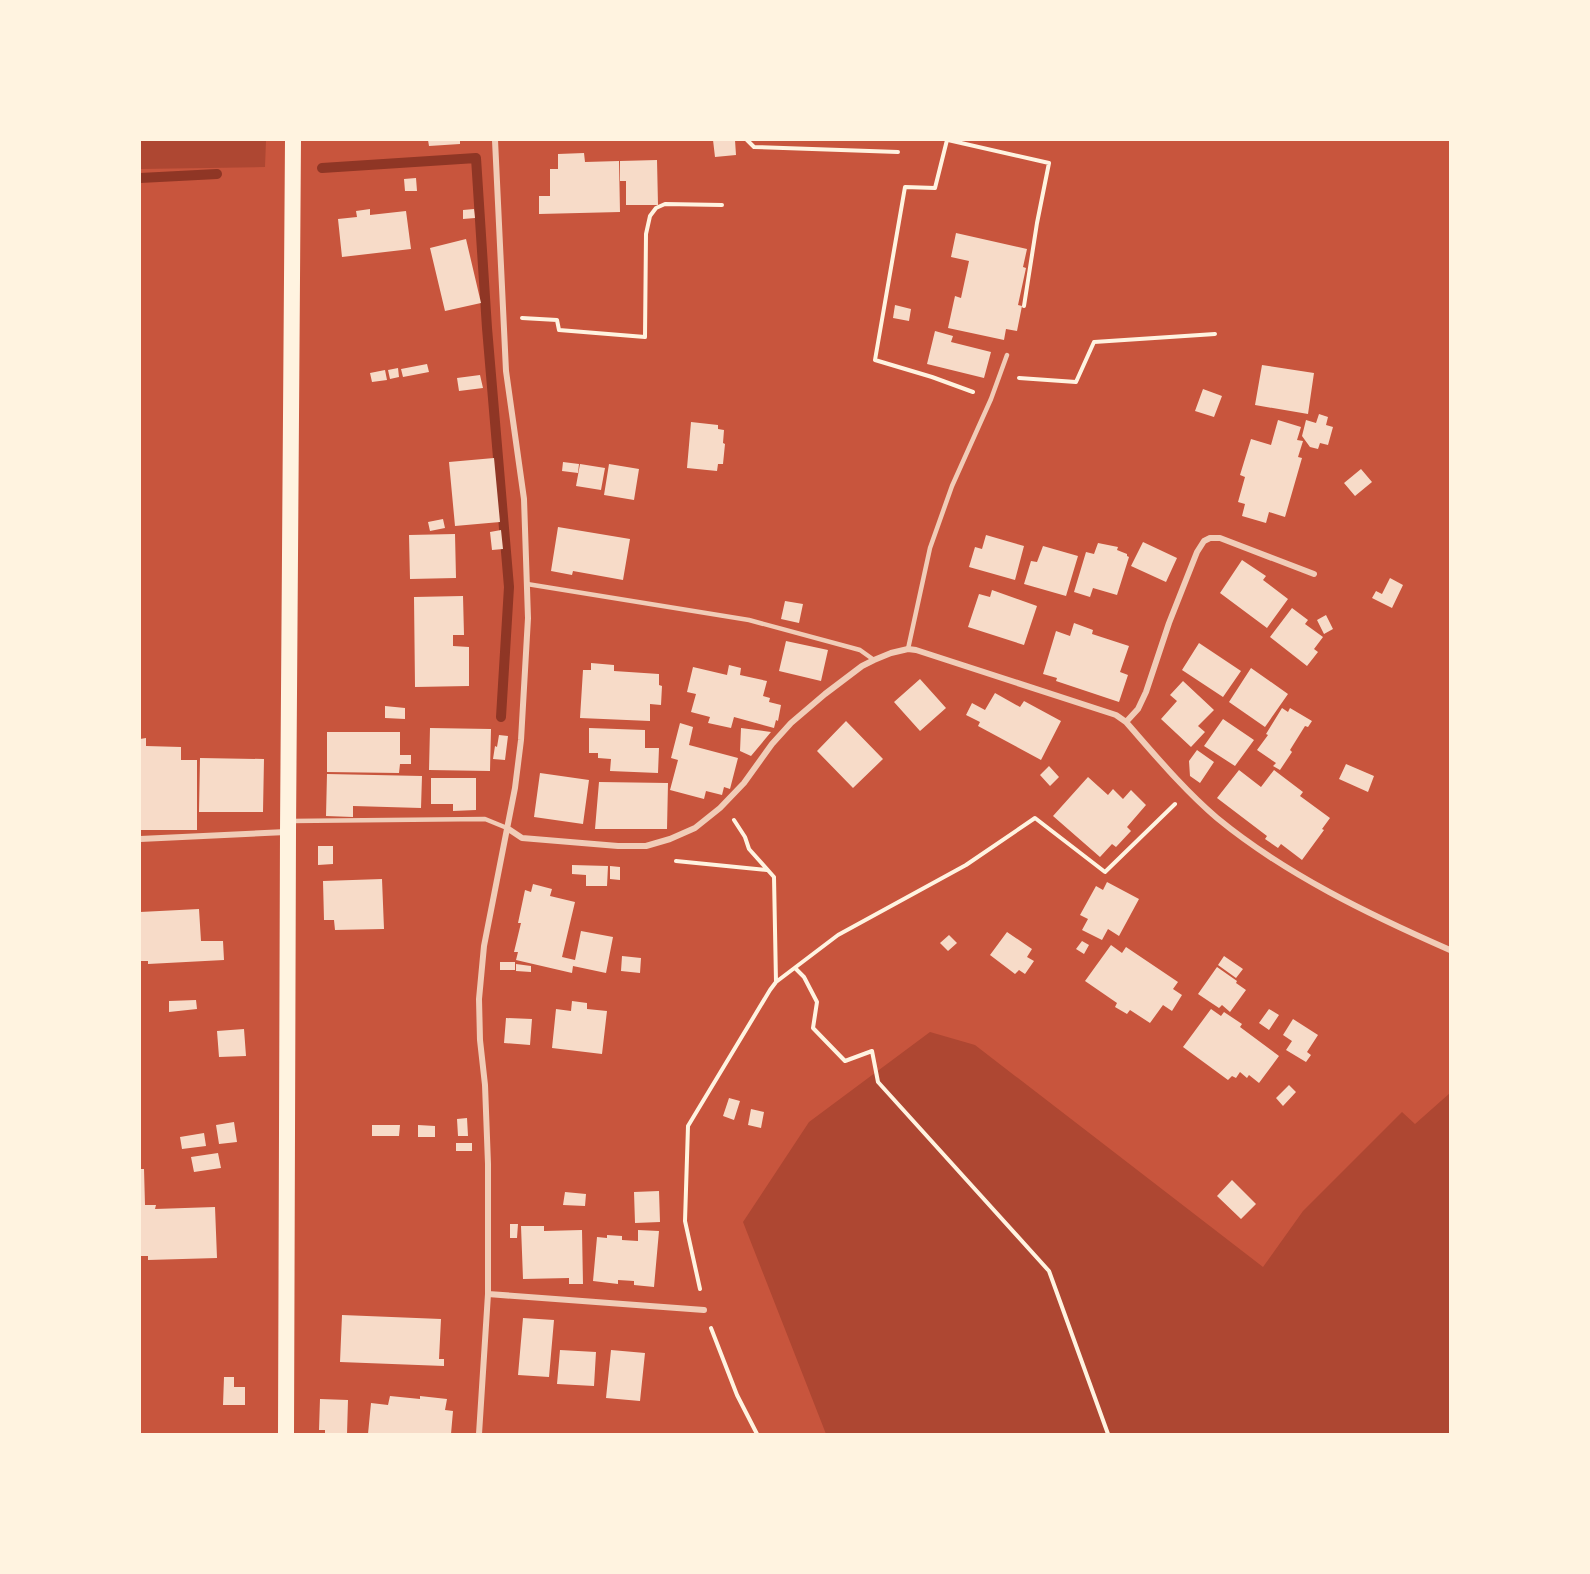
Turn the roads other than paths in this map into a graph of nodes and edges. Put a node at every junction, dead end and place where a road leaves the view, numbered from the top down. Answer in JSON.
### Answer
{"nodes":[{"id":1,"x":293,"y":140,"type":"edge"},
{"id":2,"x":495,"y":140,"type":"edge"},
{"id":3,"x":1007,"y":355,"type":"dead end"},
{"id":4,"x":1314,"y":574,"type":"dead end"},
{"id":5,"x":527,"y":584,"type":"junction"},
{"id":6,"x":908,"y":649,"type":"junction"},
{"id":7,"x":874,"y":660,"type":"junction"},
{"id":8,"x":1126,"y":722,"type":"junction"},
{"id":9,"x":288,"y":827,"type":"junction"},
{"id":10,"x":507,"y":828,"type":"junction"},
{"id":11,"x":140,"y":839,"type":"edge"},
{"id":12,"x":1450,"y":950,"type":"edge"},
{"id":13,"x":488,"y":1294,"type":"junction"},
{"id":14,"x":704,"y":1310,"type":"road end"},
{"id":15,"x":286,"y":1434,"type":"edge"},
{"id":16,"x":479,"y":1434,"type":"edge"}],
"edges":[{"from":1,"to":9,"type":"highway"},
{"from":2,"to":5,"type":"street"},
{"from":3,"to":6,"type":"lane"},
{"from":4,"to":8,"type":"street"},
{"from":5,"to":7,"type":"lane"},
{"from":5,"to":10,"type":"street"},
{"from":6,"to":7,"type":"street"},
{"from":6,"to":8,"type":"street"},
{"from":7,"to":10,"type":"street"},
{"from":8,"to":12,"type":"street"},
{"from":9,"to":10,"type":"lane"},
{"from":9,"to":11,"type":"street"},
{"from":9,"to":15,"type":"highway"},
{"from":10,"to":13,"type":"street"},
{"from":13,"to":14,"type":"street"},
{"from":13,"to":16,"type":"street"}]}
